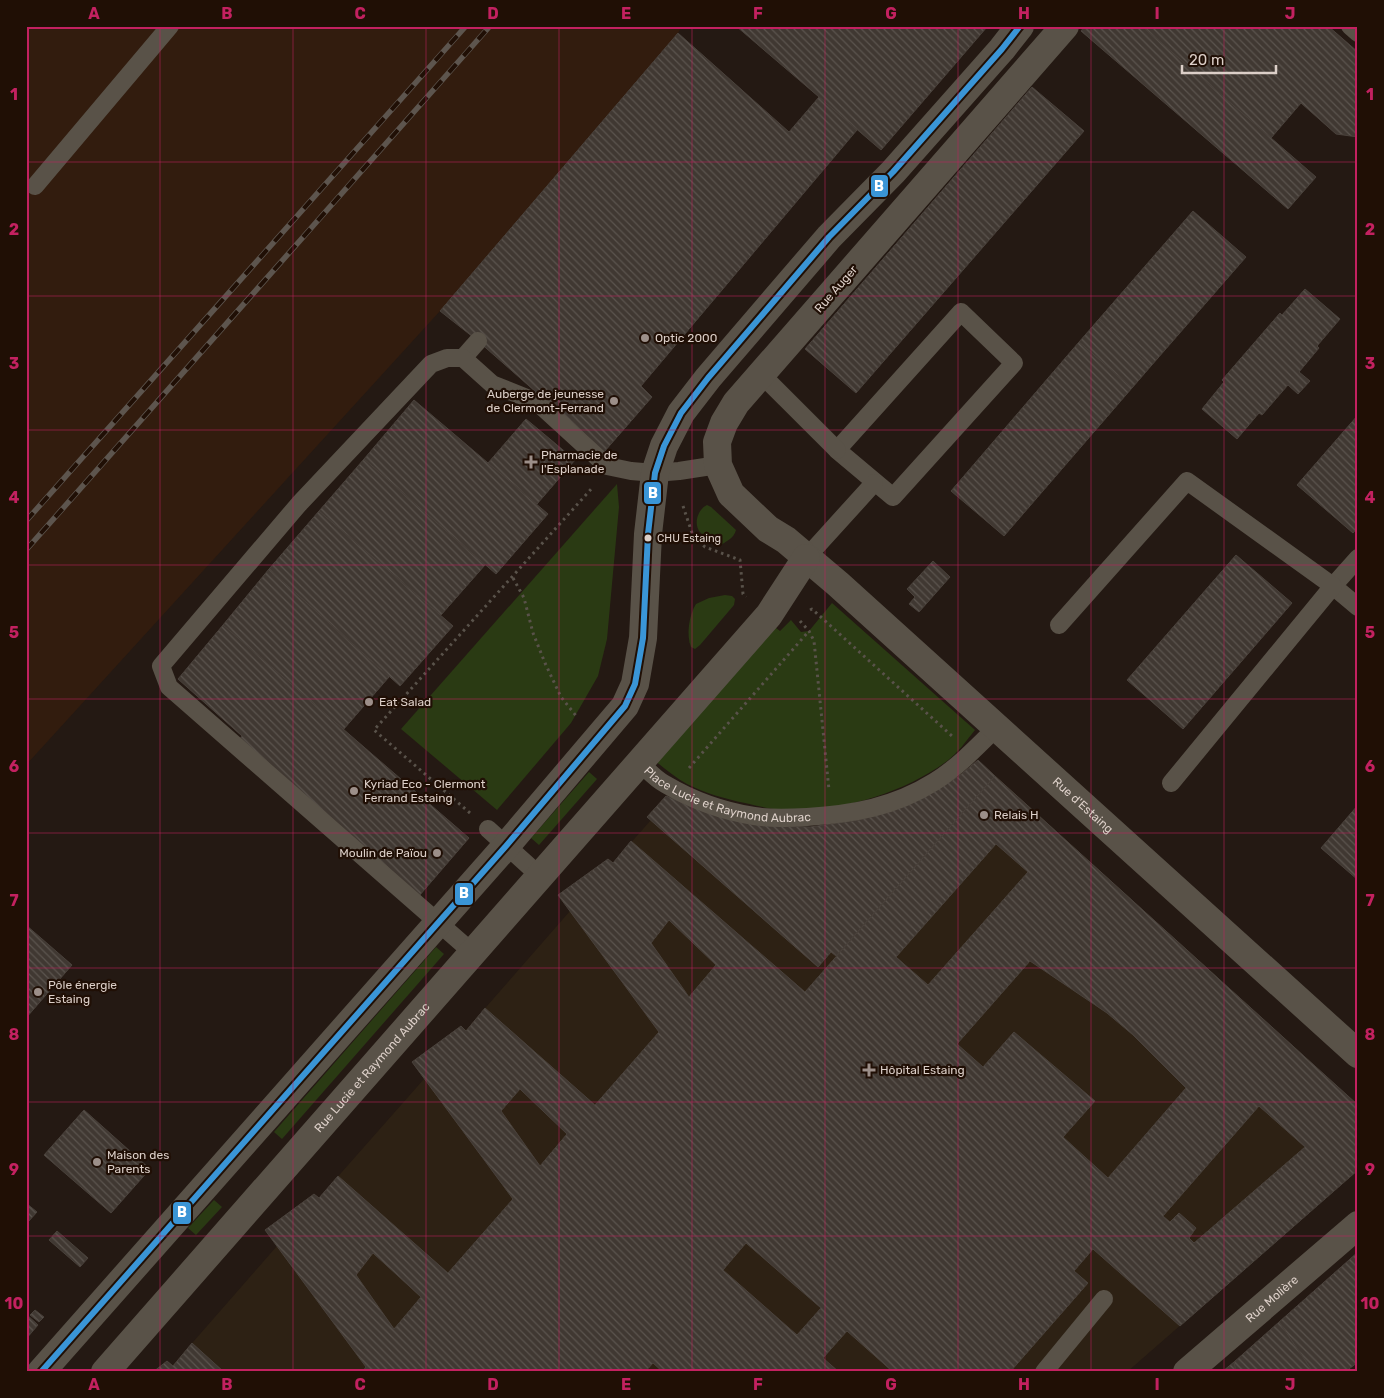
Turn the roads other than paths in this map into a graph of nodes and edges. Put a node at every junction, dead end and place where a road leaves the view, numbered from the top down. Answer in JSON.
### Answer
{"nodes":[{"id":1,"x":170,"y":26,"type":"edge"},
{"id":2,"x":1020,"y":26,"type":"edge"},
{"id":3,"x":1065,"y":26,"type":"edge"},
{"id":4,"x":1350,"y":26,"type":"edge"},
{"id":5,"x":1358,"y":33,"type":"edge"},
{"id":6,"x":35,"y":186,"type":"dead end"},
{"id":7,"x":478,"y":342,"type":"dead end"},
{"id":8,"x":455,"y":358,"type":"junction"},
{"id":9,"x":762,"y":375,"type":"junction"},
{"id":10,"x":837,"y":450,"type":"junction"},
{"id":11,"x":718,"y":465,"type":"junction"},
{"id":12,"x":874,"y":482,"type":"junction"},
{"id":13,"x":654,"y":484,"type":"junction"},
{"id":14,"x":806,"y":558,"type":"junction"},
{"id":15,"x":1358,"y":558,"type":"edge"},
{"id":16,"x":1333,"y":586,"type":"junction"},
{"id":17,"x":1358,"y":607,"type":"edge"},
{"id":18,"x":1059,"y":625,"type":"dead end"},
{"id":19,"x":997,"y":727,"type":"junction"},
{"id":20,"x":639,"y":762,"type":"junction"},
{"id":21,"x":1172,"y":783,"type":"dead end"},
{"id":22,"x":497,"y":838,"type":"junction"},
{"id":23,"x":541,"y":877,"type":"junction"},
{"id":24,"x":438,"y":922,"type":"junction"},
{"id":25,"x":473,"y":953,"type":"junction"},
{"id":26,"x":1358,"y":1054,"type":"edge"},
{"id":27,"x":1358,"y":1225,"type":"edge"},
{"id":28,"x":1104,"y":1300,"type":"dead end"},
{"id":29,"x":1193,"y":1369,"type":"edge"},
{"id":30,"x":41,"y":1372,"type":"edge"},
{"id":31,"x":105,"y":1372,"type":"edge"},
{"id":32,"x":1044,"y":1372,"type":"edge"}],
"edges":[{"from":1,"to":6,"type":"lane"},
{"from":2,"to":13,"type":"street"},
{"from":3,"to":9,"type":"street","name":"Rue Auger"},
{"from":4,"to":5,"type":"lane"},
{"from":7,"to":8,"type":"lane"},
{"from":8,"to":13,"type":"lane"},
{"from":8,"to":24,"type":"lane"},
{"from":9,"to":10,"type":"lane"},
{"from":9,"to":11,"type":"street","name":"Rue Auger"},
{"from":10,"to":12,"type":"lane"},
{"from":10,"to":12,"type":"lane"},
{"from":11,"to":13,"type":"lane"},
{"from":11,"to":14,"type":"street","name":"Rue Auger"},
{"from":12,"to":14,"type":"lane"},
{"from":13,"to":22,"type":"street"},
{"from":14,"to":19,"type":"street","name":"Rue d'Estaing"},
{"from":14,"to":20,"type":"street","name":"Place Lucie et Raymond Aubrac"},
{"from":15,"to":16,"type":"lane"},
{"from":16,"to":17,"type":"lane"},
{"from":16,"to":18,"type":"lane"},
{"from":16,"to":21,"type":"lane"},
{"from":19,"to":20,"type":"lane","name":"Place Lucie et Raymond Aubrac"},
{"from":19,"to":26,"type":"street","name":"Rue d'Estaing"},
{"from":20,"to":23,"type":"street","name":"Rue Lucie et Raymond Aubrac"},
{"from":22,"to":23,"type":"lane"},
{"from":22,"to":24,"type":"street"},
{"from":23,"to":25,"type":"street","name":"Rue Lucie et Raymond Aubrac"},
{"from":24,"to":25,"type":"lane"},
{"from":24,"to":30,"type":"street"},
{"from":25,"to":31,"type":"street","name":"Rue Lucie et Raymond Aubrac"},
{"from":27,"to":29,"type":"street","name":"Rue Molière"},
{"from":28,"to":32,"type":"lane"}]}
